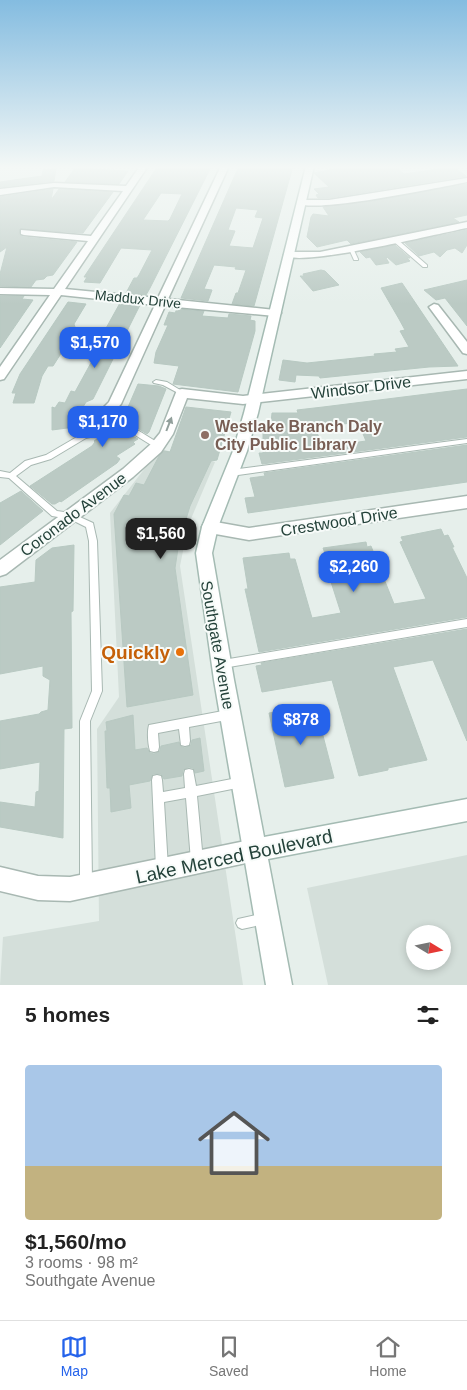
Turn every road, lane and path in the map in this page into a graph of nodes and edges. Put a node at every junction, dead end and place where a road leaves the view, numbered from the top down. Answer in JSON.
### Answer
{"nodes":[{"id":1,"x":113,"y":212,"type":"edge"},
{"id":2,"x":204,"y":212,"type":"edge"},
{"id":3,"x":300,"y":212,"type":"edge"},
{"id":4,"x":467,"y":225,"type":"edge"},
{"id":5,"x":24,"y":232,"type":"dead end"},
{"id":6,"x":95,"y":239,"type":"junction"},
{"id":7,"x":395,"y":240,"type":"junction"},
{"id":8,"x":351,"y":249,"type":"junction"},
{"id":9,"x":289,"y":255,"type":"junction"},
{"id":10,"x":356,"y":259,"type":"dead end"},
{"id":11,"x":425,"y":266,"type":"dead end"},
{"id":12,"x":0,"y":291,"type":"edge"},
{"id":13,"x":59,"y":292,"type":"junction"},
{"id":14,"x":162,"y":302,"type":"junction"},
{"id":15,"x":434,"y":307,"type":"dead end"},
{"id":16,"x":275,"y":313,"type":"junction"},
{"id":17,"x":467,"y":350,"type":"edge"},
{"id":18,"x":467,"y":375,"type":"edge"},
{"id":19,"x":0,"y":376,"type":"edge"},
{"id":20,"x":156,"y":382,"type":"dead end"},
{"id":21,"x":182,"y":393,"type":"junction"},
{"id":22,"x":255,"y":399,"type":"junction"},
{"id":23,"x":102,"y":416,"type":"joint"},
{"id":24,"x":137,"y":432,"type":"dead end"},
{"id":25,"x":467,"y":441,"type":"edge"},
{"id":26,"x":158,"y":446,"type":"junction"},
{"id":27,"x":231,"y":473,"type":"junction"},
{"id":28,"x":0,"y":474,"type":"edge"},
{"id":29,"x":11,"y":476,"type":"junction"},
{"id":30,"x":467,"y":502,"type":"edge"},
{"id":31,"x":71,"y":516,"type":"junction"},
{"id":32,"x":210,"y":527,"type":"junction"},
{"id":33,"x":0,"y":568,"type":"edge"},
{"id":34,"x":467,"y":623,"type":"edge"},
{"id":35,"x":222,"y":664,"type":"junction"},
{"id":36,"x":230,"y":715,"type":"junction"},
{"id":37,"x":183,"y":723,"type":"junction"},
{"id":38,"x":185,"y":741,"type":"dead end"},
{"id":39,"x":154,"y":747,"type":"dead end"},
{"id":40,"x":189,"y":774,"type":"dead end"},
{"id":41,"x":157,"y":780,"type":"dead end"},
{"id":42,"x":243,"y":782,"type":"junction"},
{"id":43,"x":191,"y":792,"type":"junction"},
{"id":44,"x":158,"y":798,"type":"junction"},
{"id":45,"x":467,"y":810,"type":"edge"},
{"id":46,"x":255,"y":850,"type":"junction"},
{"id":47,"x":197,"y":863,"type":"junction"},
{"id":48,"x":162,"y":870,"type":"junction"},
{"id":49,"x":0,"y":879,"type":"edge"},
{"id":50,"x":86,"y":887,"type":"junction"},
{"id":51,"x":267,"y":918,"type":"junction"},
{"id":52,"x":242,"y":923,"type":"dead end"},
{"id":53,"x":279,"y":985,"type":"edge"}],
"edges":[{"from":1,"to":6,"type":"street"},
{"from":2,"to":14,"type":"street"},
{"from":3,"to":9,"type":"street","name":"Southgate Avenue"},
{"from":4,"to":7,"type":"street"},
{"from":5,"to":6,"type":"street"},
{"from":6,"to":13,"type":"street"},
{"from":7,"to":8,"type":"street"},
{"from":7,"to":11,"type":"lane"},
{"from":8,"to":9,"type":"street"},
{"from":8,"to":10,"type":"lane"},
{"from":9,"to":16,"type":"street","name":"Southgate Avenue"},
{"from":12,"to":13,"type":"street","name":"Maddux Drive"},
{"from":13,"to":14,"type":"street","name":"Maddux Drive"},
{"from":13,"to":19,"type":"street"},
{"from":14,"to":16,"type":"street","name":"Maddux Drive"},
{"from":14,"to":23,"type":"street"},
{"from":15,"to":17,"type":"street"},
{"from":16,"to":22,"type":"street","name":"Southgate Avenue"},
{"from":18,"to":22,"type":"street","name":"Windsor Drive"},
{"from":20,"to":21,"type":"lane"},
{"from":21,"to":22,"type":"street"},
{"from":26,"to":21,"type":"street","name":"Coronado Avenue","one_way":true},
{"from":22,"to":27,"type":"street","name":"Southgate Avenue"},
{"from":23,"to":29,"type":"lane"},
{"from":24,"to":26,"type":"lane"},
{"from":25,"to":27,"type":"lane"},
{"from":26,"to":31,"type":"street","name":"Coronado Avenue"},
{"from":27,"to":32,"type":"street","name":"Southgate Avenue"},
{"from":28,"to":29,"type":"lane"},
{"from":29,"to":31,"type":"lane"},
{"from":30,"to":32,"type":"street","name":"Crestwood Drive"},
{"from":31,"to":33,"type":"street","name":"Coronado Avenue"},
{"from":31,"to":50,"type":"lane"},
{"from":32,"to":35,"type":"street","name":"Southgate Avenue"},
{"from":34,"to":35,"type":"lane"},
{"from":35,"to":36,"type":"street","name":"Southgate Avenue"},
{"from":36,"to":37,"type":"lane"},
{"from":36,"to":42,"type":"street","name":"Southgate Avenue"},
{"from":37,"to":38,"type":"lane"},
{"from":37,"to":39,"type":"lane"},
{"from":40,"to":43,"type":"lane"},
{"from":41,"to":44,"type":"lane"},
{"from":42,"to":43,"type":"lane"},
{"from":42,"to":46,"type":"street","name":"Southgate Avenue"},
{"from":43,"to":44,"type":"lane"},
{"from":43,"to":47,"type":"lane"},
{"from":44,"to":48,"type":"lane"},
{"from":45,"to":46,"type":"street","name":"Lake Merced Boulevard"},
{"from":46,"to":47,"type":"street","name":"Lake Merced Boulevard"},
{"from":46,"to":51,"type":"street","name":"Southgate Avenue"},
{"from":47,"to":48,"type":"street","name":"Lake Merced Boulevard"},
{"from":48,"to":50,"type":"street","name":"Lake Merced Boulevard"},
{"from":49,"to":50,"type":"street","name":"Lake Merced Boulevard"},
{"from":51,"to":52,"type":"lane"},
{"from":51,"to":53,"type":"street","name":"Southgate Avenue"}]}
